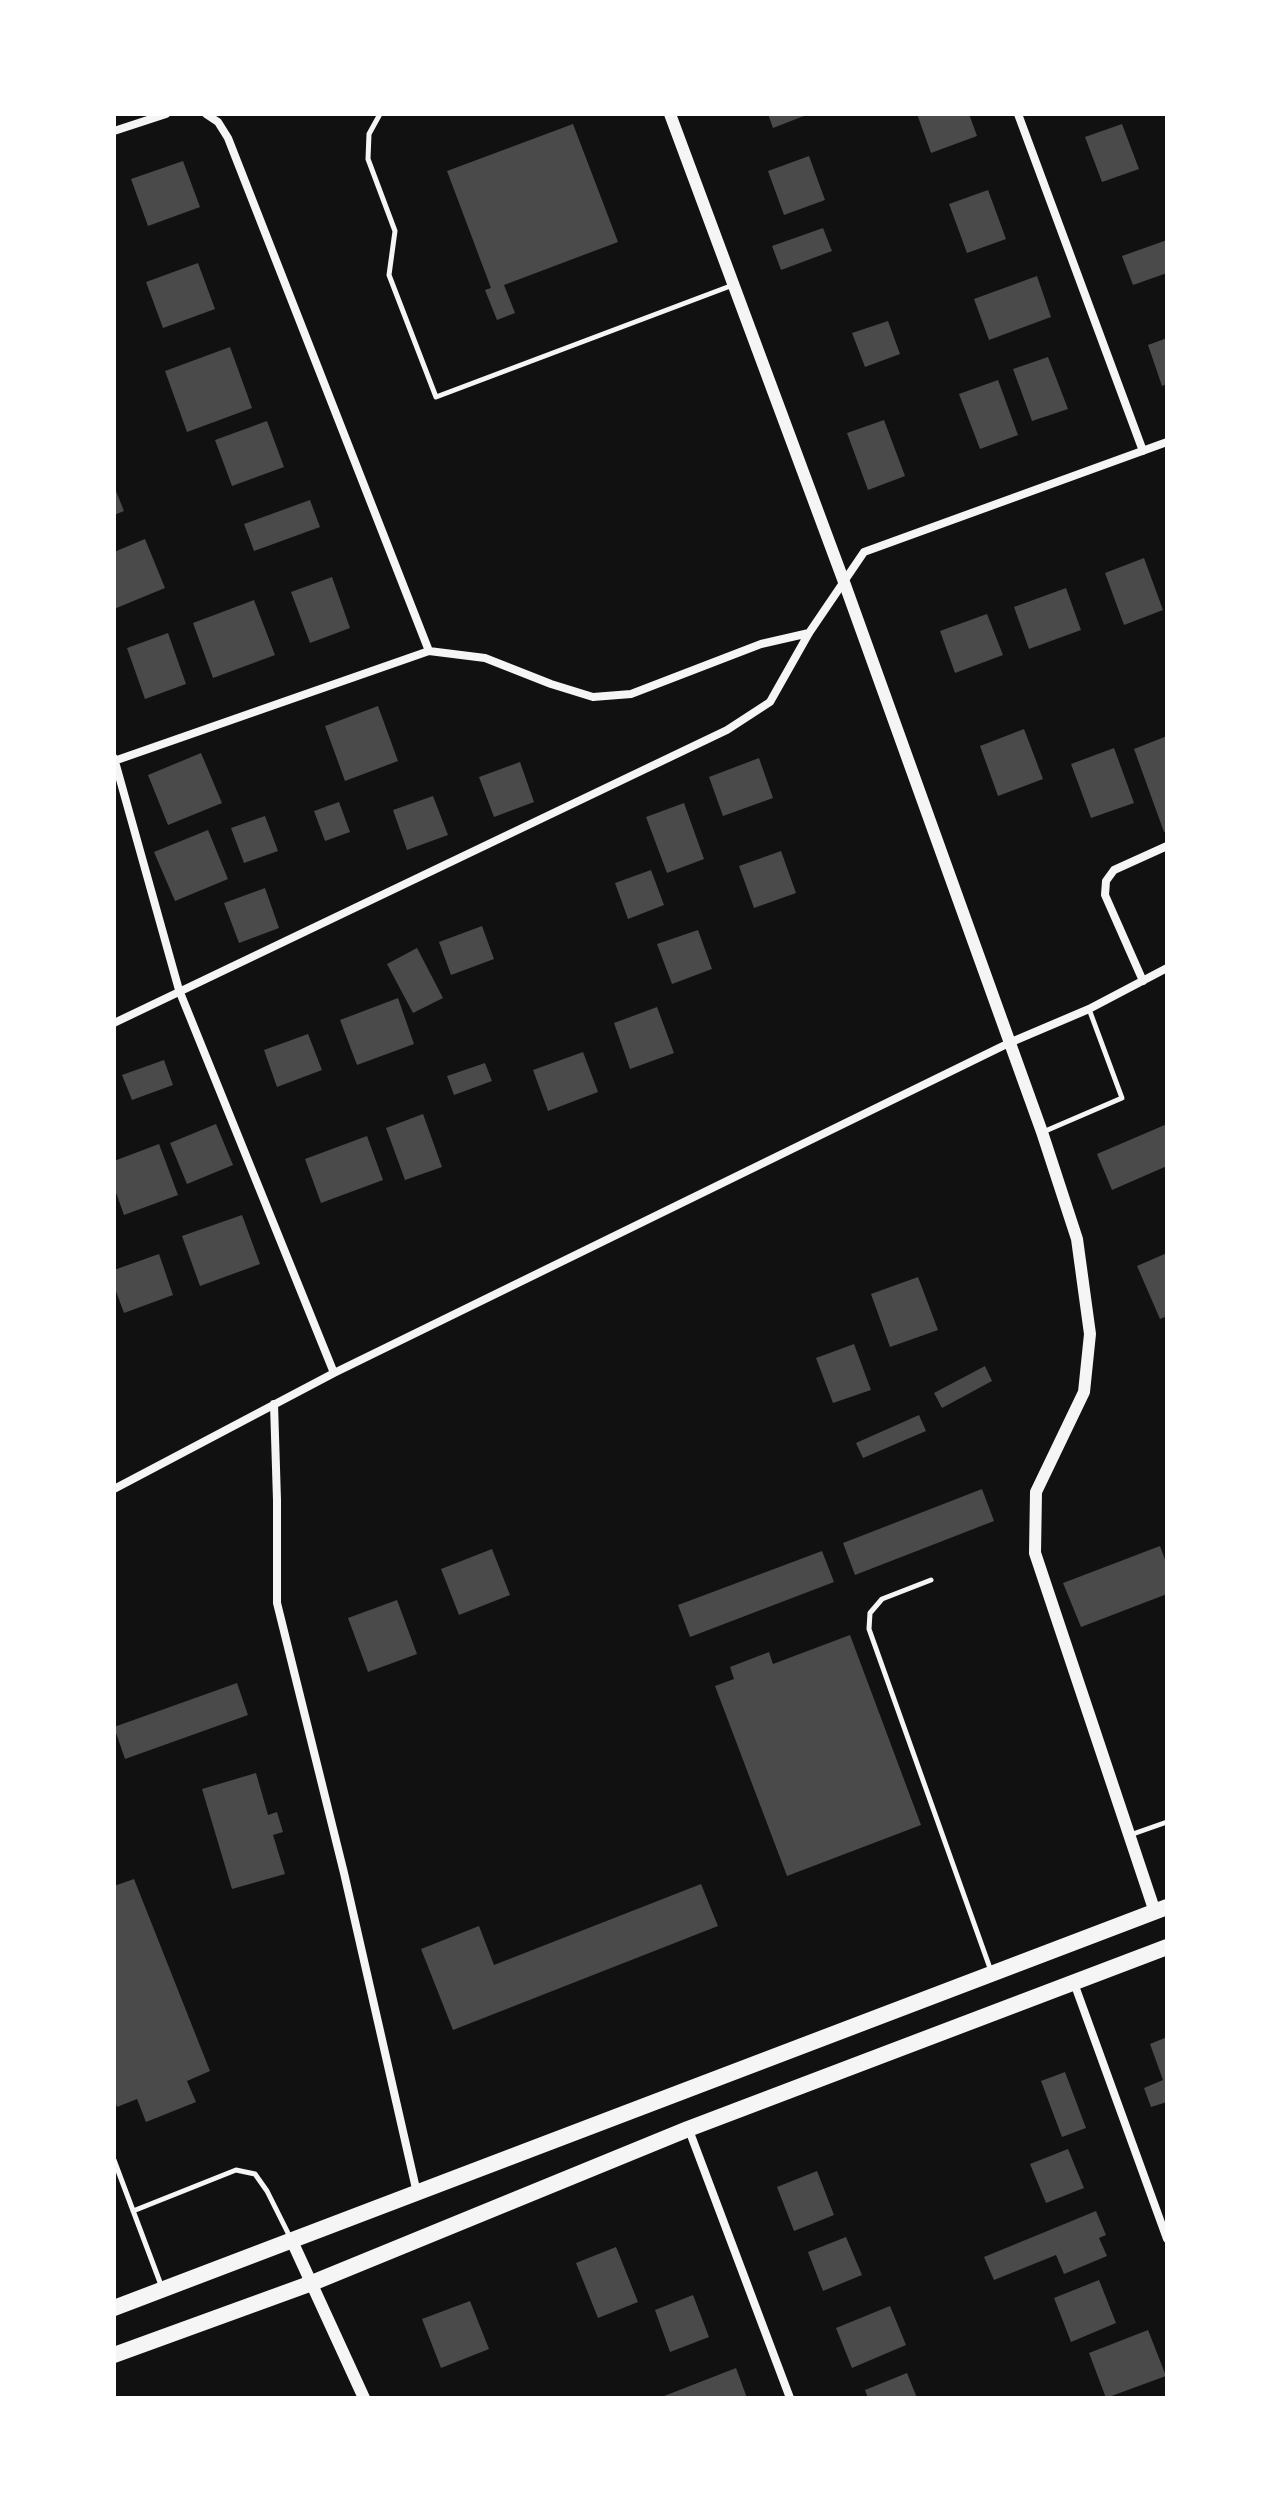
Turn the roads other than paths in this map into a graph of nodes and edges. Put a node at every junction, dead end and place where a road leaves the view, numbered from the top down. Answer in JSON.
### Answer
{"nodes":[{"id":1,"x":166,"y":114,"type":"edge"},
{"id":2,"x":206,"y":114,"type":"edge"},
{"id":3,"x":380,"y":114,"type":"edge"},
{"id":4,"x":670,"y":114,"type":"edge"},
{"id":5,"x":1018,"y":114,"type":"edge"},
{"id":6,"x":114,"y":131,"type":"edge"},
{"id":7,"x":734,"y":285,"type":"junction"},
{"id":8,"x":1167,"y":442,"type":"edge"},
{"id":9,"x":1143,"y":451,"type":"junction"},
{"id":10,"x":844,"y":582,"type":"junction"},
{"id":11,"x":809,"y":633,"type":"junction"},
{"id":12,"x":429,"y":651,"type":"junction"},
{"id":13,"x":114,"y":760,"type":"edge"},
{"id":14,"x":1167,"y":846,"type":"edge"},
{"id":15,"x":1167,"y":968,"type":"edge"},
{"id":16,"x":1143,"y":981,"type":"junction"},
{"id":17,"x":179,"y":990,"type":"junction"},
{"id":18,"x":1089,"y":1009,"type":"junction"},
{"id":19,"x":114,"y":1023,"type":"edge"},
{"id":20,"x":1009,"y":1043,"type":"junction"},
{"id":21,"x":1042,"y":1132,"type":"junction"},
{"id":22,"x":334,"y":1373,"type":"junction"},
{"id":23,"x":274,"y":1404,"type":"junction"},
{"id":24,"x":114,"y":1489,"type":"edge"},
{"id":25,"x":931,"y":1580,"type":"dead end"},
{"id":26,"x":1167,"y":1822,"type":"edge"},
{"id":27,"x":1129,"y":1835,"type":"junction"},
{"id":28,"x":1161,"y":1910,"type":"edge"},
{"id":29,"x":1167,"y":1947,"type":"edge"},
{"id":30,"x":991,"y":1972,"type":"junction"},
{"id":31,"x":1074,"y":1983,"type":"junction"},
{"id":32,"x":688,"y":2129,"type":"junction"},
{"id":33,"x":114,"y":2160,"type":"edge"},
{"id":34,"x":417,"y":2194,"type":"junction"},
{"id":35,"x":133,"y":2211,"type":"junction"},
{"id":36,"x":1167,"y":2239,"type":"edge"},
{"id":37,"x":292,"y":2241,"type":"junction"},
{"id":38,"x":312,"y":2283,"type":"junction"},
{"id":39,"x":163,"y":2290,"type":"junction"},
{"id":40,"x":114,"y":2308,"type":"edge"},
{"id":41,"x":114,"y":2355,"type":"edge"},
{"id":42,"x":364,"y":2398,"type":"edge"},
{"id":43,"x":790,"y":2398,"type":"edge"}],
"edges":[{"from":1,"to":6,"type":"street"},
{"from":2,"to":12,"type":"street"},
{"from":3,"to":7,"type":"lane"},
{"from":4,"to":7,"type":"street"},
{"from":5,"to":9,"type":"street"},
{"from":7,"to":10,"type":"street"},
{"from":8,"to":9,"type":"street"},
{"from":9,"to":10,"type":"street"},
{"from":10,"to":11,"type":"street"},
{"from":10,"to":20,"type":"street"},
{"from":11,"to":12,"type":"street"},
{"from":11,"to":17,"type":"street"},
{"from":12,"to":13,"type":"street"},
{"from":13,"to":17,"type":"street"},
{"from":14,"to":16,"type":"street"},
{"from":15,"to":16,"type":"street"},
{"from":16,"to":18,"type":"street"},
{"from":17,"to":19,"type":"street"},
{"from":17,"to":22,"type":"street"},
{"from":18,"to":20,"type":"street"},
{"from":18,"to":21,"type":"lane"},
{"from":20,"to":21,"type":"street"},
{"from":20,"to":22,"type":"street"},
{"from":21,"to":27,"type":"street"},
{"from":22,"to":23,"type":"street"},
{"from":23,"to":24,"type":"street"},
{"from":23,"to":34,"type":"street"},
{"from":25,"to":30,"type":"lane"},
{"from":26,"to":27,"type":"lane"},
{"from":27,"to":28,"type":"street"},
{"from":28,"to":30,"type":"main road"},
{"from":29,"to":31,"type":"main road"},
{"from":30,"to":34,"type":"main road"},
{"from":31,"to":32,"type":"main road"},
{"from":31,"to":36,"type":"street"},
{"from":32,"to":38,"type":"main road"},
{"from":32,"to":43,"type":"street"},
{"from":33,"to":35,"type":"lane"},
{"from":34,"to":37,"type":"main road"},
{"from":35,"to":37,"type":"lane"},
{"from":35,"to":39,"type":"lane"},
{"from":37,"to":38,"type":"street"},
{"from":37,"to":39,"type":"main road"},
{"from":38,"to":41,"type":"main road"},
{"from":38,"to":42,"type":"street"},
{"from":39,"to":40,"type":"main road"}]}
